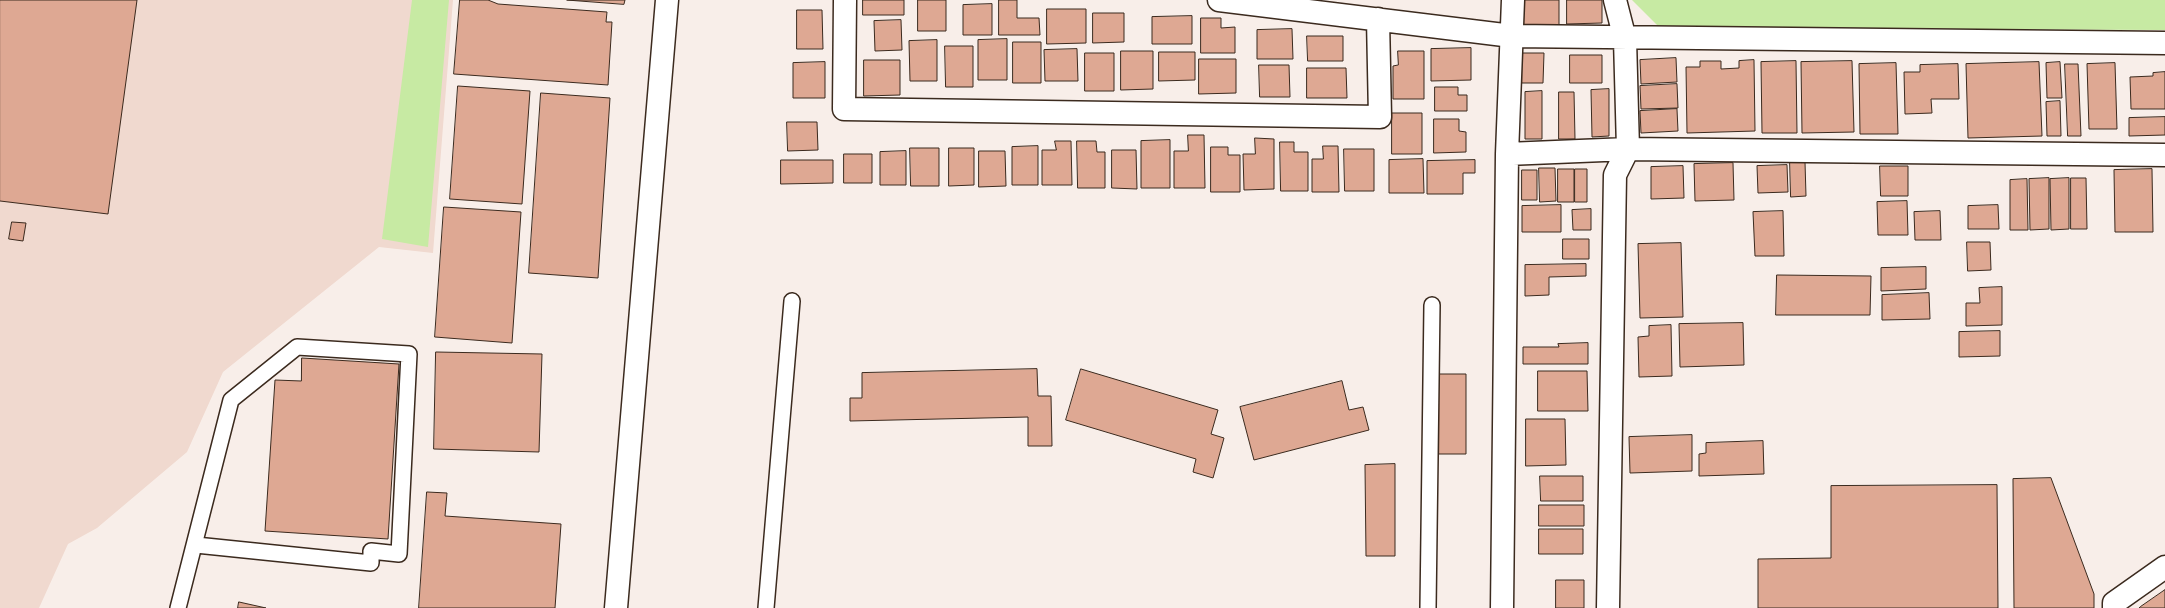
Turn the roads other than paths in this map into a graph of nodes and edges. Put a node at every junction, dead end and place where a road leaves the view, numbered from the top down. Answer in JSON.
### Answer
{"nodes":[{"id":1,"x":667,"y":0,"type":"edge"},
{"id":2,"x":845,"y":0,"type":"edge"},
{"id":3,"x":1219,"y":0,"type":"edge"},
{"id":4,"x":1513,"y":0,"type":"edge"},
{"id":5,"x":1615,"y":0,"type":"edge"},
{"id":6,"x":1342,"y":8,"type":"edge"},
{"id":7,"x":1378,"y":19,"type":"junction"},
{"id":8,"x":1512,"y":36,"type":"junction"},
{"id":9,"x":1625,"y":39,"type":"junction"},
{"id":10,"x":2165,"y":43,"type":"edge"},
{"id":11,"x":1628,"y":149,"type":"junction"},
{"id":12,"x":1507,"y":154,"type":"junction"},
{"id":13,"x":2165,"y":155,"type":"edge"},
{"id":14,"x":792,"y":301,"type":"dead end"},
{"id":15,"x":1432,"y":305,"type":"dead end"},
{"id":16,"x":196,"y":545,"type":"junction"},
{"id":17,"x":2165,"y":567,"type":"edge"},
{"id":18,"x":178,"y":608,"type":"edge"},
{"id":19,"x":616,"y":608,"type":"edge"},
{"id":20,"x":766,"y":608,"type":"edge"},
{"id":21,"x":1428,"y":608,"type":"edge"},
{"id":22,"x":1502,"y":608,"type":"edge"},
{"id":23,"x":1608,"y":608,"type":"edge"},
{"id":24,"x":2114,"y":608,"type":"edge"}],
"edges":[{"from":1,"to":19,"type":"street"},
{"from":2,"to":7,"type":"street"},
{"from":3,"to":6,"type":"street"},
{"from":4,"to":8,"type":"street"},
{"from":5,"to":9,"type":"street"},
{"from":6,"to":7,"type":"street"},
{"from":7,"to":8,"type":"street"},
{"from":8,"to":9,"type":"street"},
{"from":8,"to":12,"type":"street"},
{"from":9,"to":10,"type":"street"},
{"from":9,"to":11,"type":"street"},
{"from":11,"to":12,"type":"street"},
{"from":11,"to":13,"type":"street"},
{"from":11,"to":23,"type":"street"},
{"from":12,"to":22,"type":"street"},
{"from":14,"to":20,"type":"lane"},
{"from":15,"to":21,"type":"lane"},
{"from":16,"to":16,"type":"lane"},
{"from":16,"to":18,"type":"lane"},
{"from":17,"to":24,"type":"street"}]}
